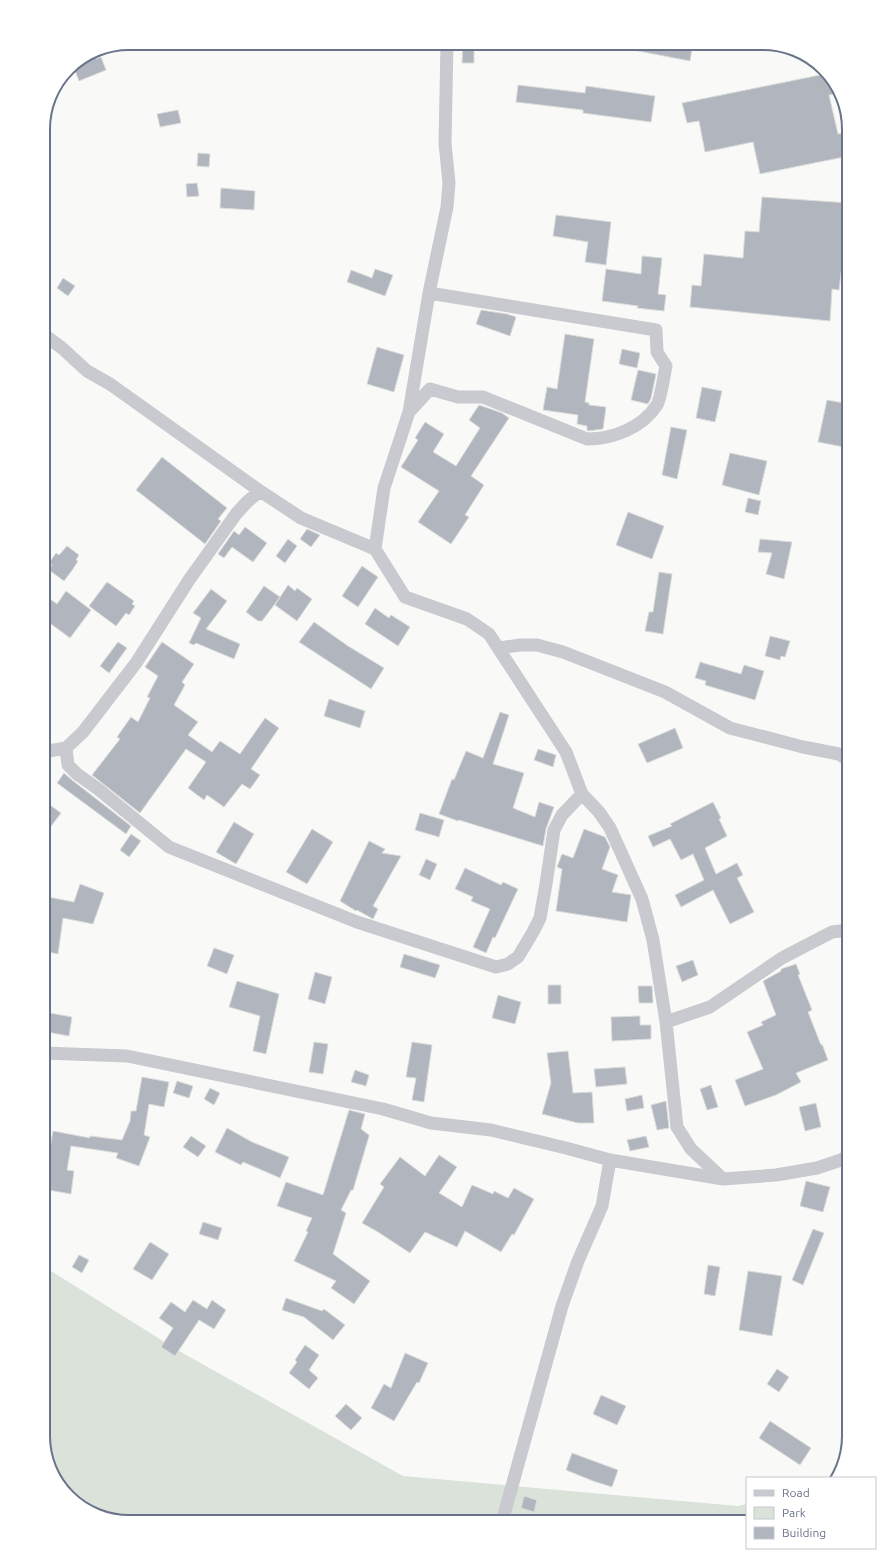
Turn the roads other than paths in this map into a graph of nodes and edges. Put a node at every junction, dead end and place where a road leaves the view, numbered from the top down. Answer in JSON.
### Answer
{"nodes":[{"id":1,"x":447,"y":50,"type":"edge"},
{"id":2,"x":429,"y":293,"type":"junction"},
{"id":3,"x":50,"y":339,"type":"edge"},
{"id":4,"x":409,"y":412,"type":"junction"},
{"id":5,"x":260,"y":491,"type":"junction"},
{"id":6,"x":375,"y":550,"type":"junction"},
{"id":7,"x":499,"y":648,"type":"junction"},
{"id":8,"x":66,"y":748,"type":"junction"},
{"id":9,"x":50,"y":751,"type":"edge"},
{"id":10,"x":842,"y":756,"type":"edge"},
{"id":11,"x":582,"y":794,"type":"junction"},
{"id":12,"x":842,"y":931,"type":"edge"},
{"id":13,"x":666,"y":1022,"type":"junction"},
{"id":14,"x":50,"y":1053,"type":"edge"},
{"id":15,"x":842,"y":1159,"type":"edge"},
{"id":16,"x":610,"y":1160,"type":"junction"},
{"id":17,"x":723,"y":1179,"type":"junction"},
{"id":18,"x":504,"y":1515,"type":"edge"}],
"edges":[{"from":1,"to":2,"type":"street"},
{"from":2,"to":4,"type":"street"},
{"from":2,"to":4,"type":"street"},
{"from":3,"to":5,"type":"street"},
{"from":4,"to":6,"type":"street"},
{"from":5,"to":6,"type":"street"},
{"from":5,"to":8,"type":"street"},
{"from":6,"to":7,"type":"street"},
{"from":7,"to":10,"type":"street"},
{"from":7,"to":11,"type":"street"},
{"from":8,"to":9,"type":"street"},
{"from":8,"to":11,"type":"street"},
{"from":11,"to":13,"type":"street"},
{"from":12,"to":13,"type":"street"},
{"from":13,"to":17,"type":"street"},
{"from":14,"to":16,"type":"street"},
{"from":15,"to":17,"type":"street"},
{"from":16,"to":17,"type":"street"},
{"from":16,"to":18,"type":"street"}]}
